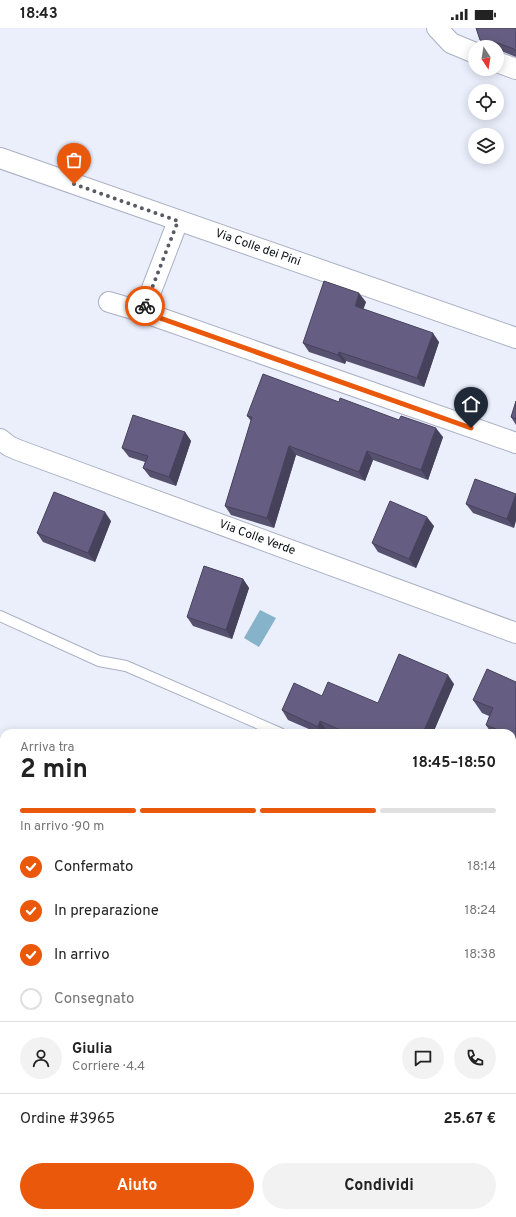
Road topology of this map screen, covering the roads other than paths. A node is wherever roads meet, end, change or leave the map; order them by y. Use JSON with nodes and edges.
{"nodes":[{"id":1,"x":437,"y":28,"type":"edge"},
{"id":2,"x":468,"y":50,"type":"edge"},
{"id":3,"x":504,"y":65,"type":"edge"},
{"id":4,"x":516,"y":69,"type":"edge"},
{"id":5,"x":0,"y":158,"type":"edge"},
{"id":6,"x":178,"y":221,"type":"junction"},
{"id":7,"x":109,"y":302,"type":"dead end"},
{"id":8,"x":143,"y":312,"type":"junction"},
{"id":9,"x":516,"y":338,"type":"edge"},
{"id":10,"x":0,"y":439,"type":"edge"},
{"id":11,"x":516,"y":444,"type":"edge"},
{"id":12,"x":0,"y":616,"type":"edge"},
{"id":13,"x":516,"y":633,"type":"edge"},
{"id":14,"x":271,"y":729,"type":"edge"}],
"edges":[{"from":1,"to":2,"type":"street"},
{"from":3,"to":4,"type":"street"},
{"from":5,"to":6,"type":"street","name":"Via Colle dei Pini"},
{"from":6,"to":8,"type":"street"},
{"from":6,"to":9,"type":"street","name":"Via Colle dei Pini"},
{"from":7,"to":8,"type":"street"},
{"from":8,"to":11,"type":"street"},
{"from":10,"to":13,"type":"street","name":"Via Colle Verde"},
{"from":12,"to":14,"type":"lane"}]}
